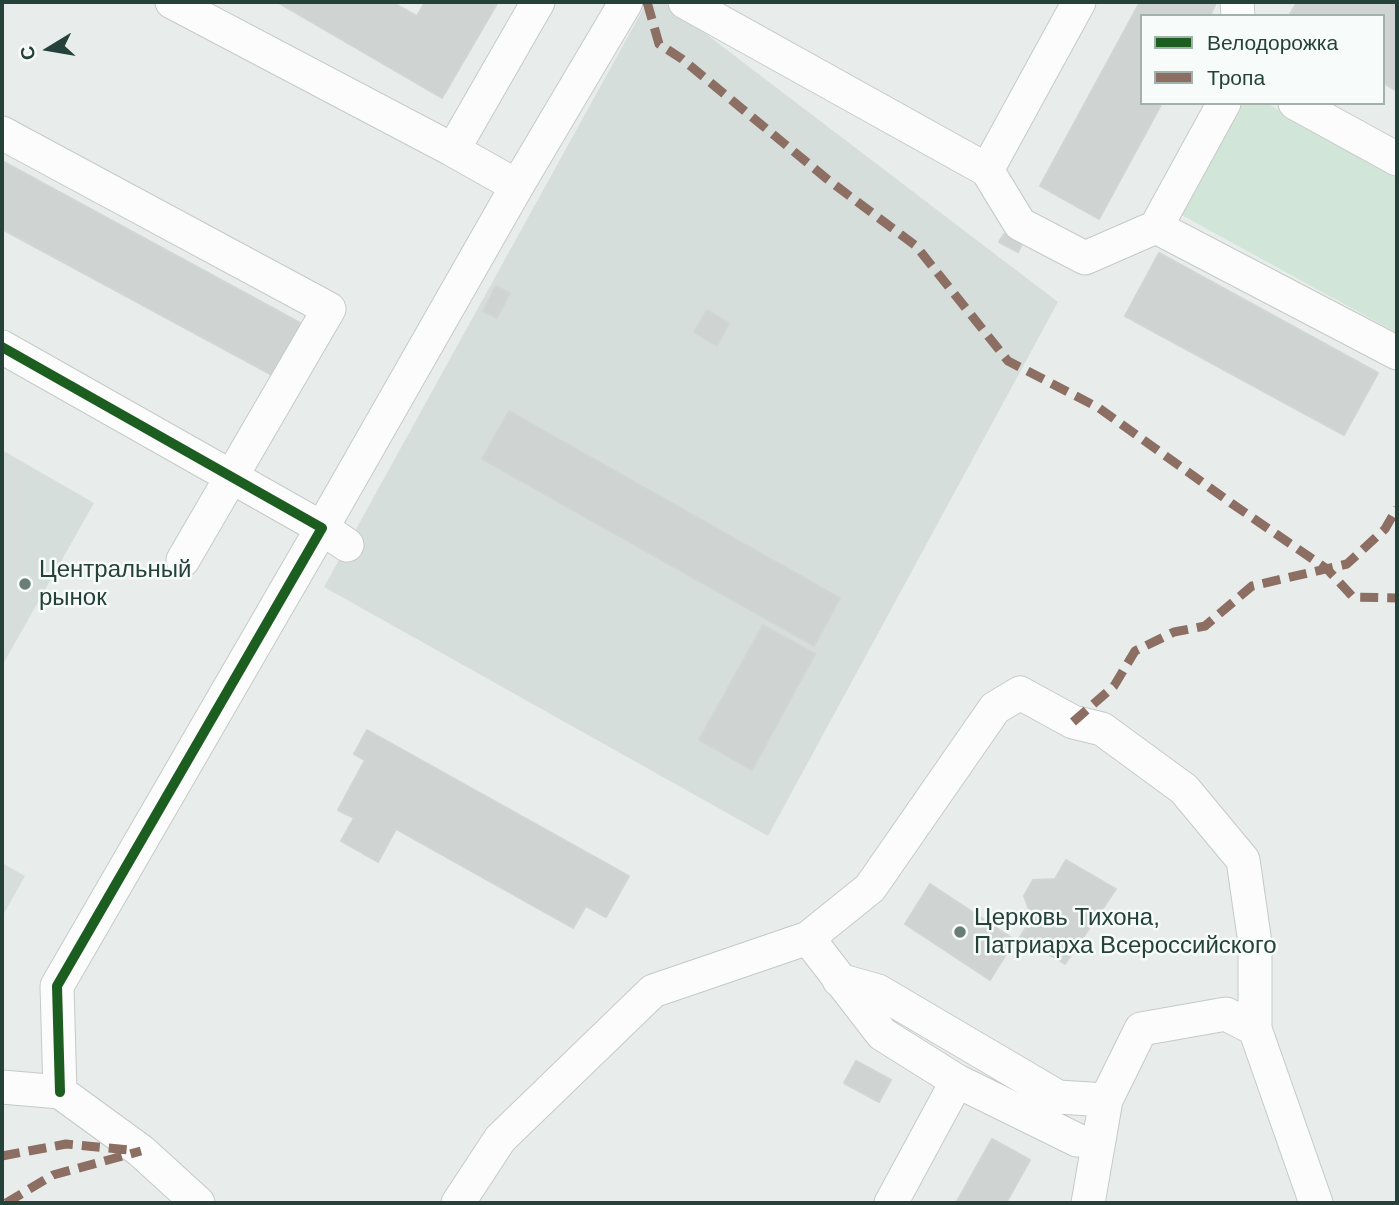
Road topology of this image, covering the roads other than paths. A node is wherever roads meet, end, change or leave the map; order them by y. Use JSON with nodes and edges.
{"nodes":[{"id":1,"x":172,"y":2,"type":"edge"},
{"id":2,"x":538,"y":2,"type":"edge"},
{"id":3,"x":625,"y":2,"type":"edge"},
{"id":4,"x":685,"y":2,"type":"edge"},
{"id":5,"x":1079,"y":2,"type":"edge"},
{"id":6,"x":1223,"y":105,"type":"edge"},
{"id":7,"x":1299,"y":105,"type":"edge"},
{"id":8,"x":2,"y":133,"type":"edge"},
{"id":9,"x":453,"y":150,"type":"junction"},
{"id":10,"x":1397,"y":159,"type":"edge"},
{"id":11,"x":988,"y":170,"type":"junction"},
{"id":12,"x":517,"y":186,"type":"junction"},
{"id":13,"x":1156,"y":227,"type":"junction"},
{"id":14,"x":2,"y":347,"type":"edge"},
{"id":15,"x":1397,"y":353,"type":"edge"},
{"id":16,"x":232,"y":477,"type":"junction"},
{"id":17,"x":335,"y":537,"type":"junction"},
{"id":18,"x":183,"y":560,"type":"dead end"},
{"id":19,"x":808,"y":939,"type":"junction"},
{"id":20,"x":839,"y":980,"type":"junction"},
{"id":21,"x":1255,"y":1029,"type":"junction"},
{"id":22,"x":957,"y":1081,"type":"junction"},
{"id":23,"x":2,"y":1087,"type":"edge"},
{"id":24,"x":60,"y":1092,"type":"junction"},
{"id":25,"x":1106,"y":1100,"type":"junction"},
{"id":26,"x":1077,"y":1140,"type":"dead end"},
{"id":27,"x":198,"y":1203,"type":"edge"},
{"id":28,"x":458,"y":1203,"type":"edge"},
{"id":29,"x":891,"y":1203,"type":"edge"},
{"id":30,"x":1088,"y":1203,"type":"edge"},
{"id":31,"x":1316,"y":1203,"type":"edge"}],
"edges":[{"from":1,"to":9,"type":"street"},
{"from":2,"to":9,"type":"street"},
{"from":3,"to":12,"type":"street"},
{"from":4,"to":11,"type":"street"},
{"from":5,"to":11,"type":"street"},
{"from":6,"to":13,"type":"street"},
{"from":7,"to":10,"type":"street"},
{"from":8,"to":16,"type":"street"},
{"from":9,"to":12,"type":"street"},
{"from":11,"to":13,"type":"street"},
{"from":12,"to":17,"type":"street"},
{"from":13,"to":15,"type":"street"},
{"from":14,"to":16,"type":"street"},
{"from":16,"to":17,"type":"street"},
{"from":16,"to":18,"type":"street"},
{"from":17,"to":24,"type":"street"},
{"from":19,"to":20,"type":"street"},
{"from":19,"to":21,"type":"street"},
{"from":19,"to":28,"type":"street"},
{"from":20,"to":22,"type":"street"},
{"from":20,"to":25,"type":"street"},
{"from":21,"to":25,"type":"street"},
{"from":21,"to":31,"type":"street"},
{"from":22,"to":26,"type":"street"},
{"from":22,"to":29,"type":"street"},
{"from":23,"to":24,"type":"street"},
{"from":24,"to":27,"type":"street"},
{"from":25,"to":30,"type":"street"}]}
